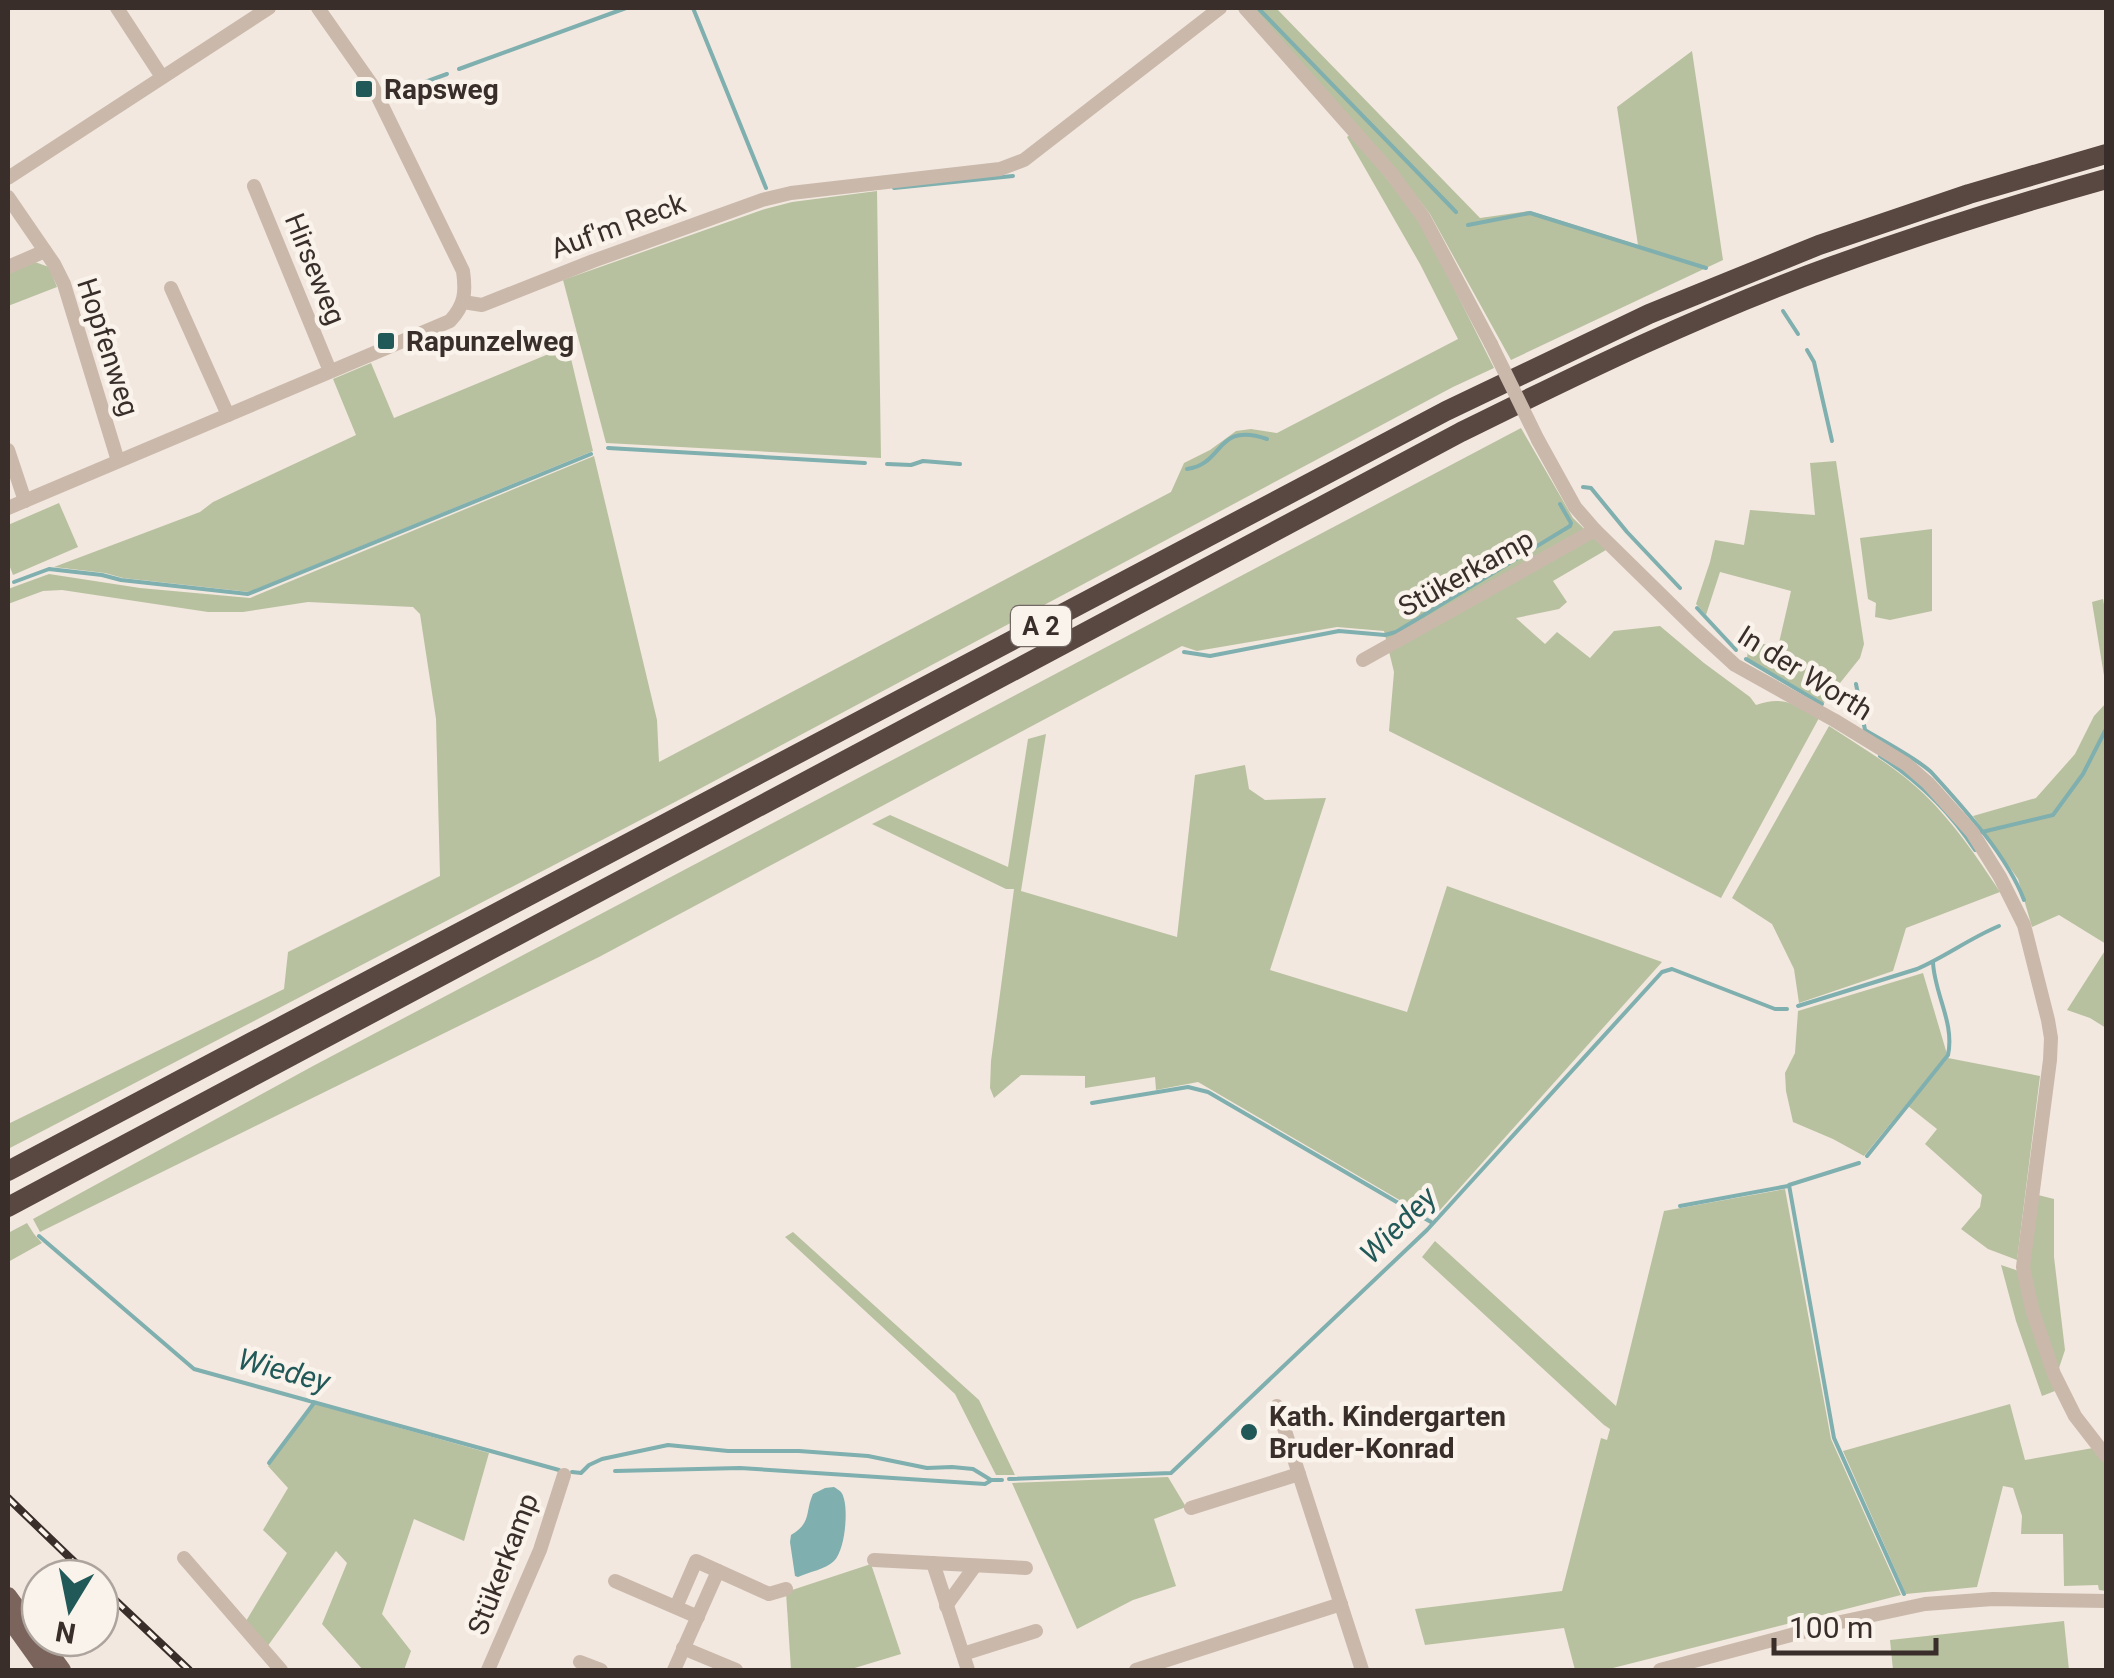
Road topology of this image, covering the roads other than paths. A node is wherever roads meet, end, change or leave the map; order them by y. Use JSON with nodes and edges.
{"nodes":[{"id":1,"x":117,"y":8,"type":"edge"},
{"id":2,"x":269,"y":8,"type":"edge"},
{"id":3,"x":318,"y":8,"type":"edge"},
{"id":4,"x":1220,"y":8,"type":"edge"},
{"id":5,"x":1244,"y":8,"type":"edge"},
{"id":6,"x":162,"y":78,"type":"junction"},
{"id":7,"x":2106,"y":154,"type":"edge"},
{"id":8,"x":8,"y":178,"type":"edge"},
{"id":9,"x":2106,"y":179,"type":"edge"},
{"id":10,"x":254,"y":186,"type":"dead end"},
{"id":11,"x":8,"y":197,"type":"edge"},
{"id":12,"x":45,"y":250,"type":"junction"},
{"id":13,"x":8,"y":267,"type":"edge"},
{"id":14,"x":172,"y":288,"type":"dead end"},
{"id":15,"x":464,"y":302,"type":"junction"},
{"id":16,"x":330,"y":370,"type":"junction"},
{"id":17,"x":228,"y":415,"type":"junction"},
{"id":18,"x":13,"y":448,"type":"edge"},
{"id":19,"x":118,"y":461,"type":"junction"},
{"id":20,"x":24,"y":501,"type":"junction"},
{"id":21,"x":8,"y":508,"type":"edge"},
{"id":22,"x":1595,"y":530,"type":"junction"},
{"id":23,"x":1363,"y":660,"type":"dead end"},
{"id":24,"x":8,"y":1171,"type":"edge"},
{"id":25,"x":8,"y":1207,"type":"edge"},
{"id":26,"x":1277,"y":1406,"type":"dead end"},
{"id":27,"x":2106,"y":1456,"type":"edge"},
{"id":28,"x":1299,"y":1474,"type":"junction"},
{"id":29,"x":564,"y":1475,"type":"dead end"},
{"id":30,"x":1191,"y":1508,"type":"dead end"},
{"id":31,"x":184,"y":1558,"type":"dead end"},
{"id":32,"x":874,"y":1560,"type":"dead end"},
{"id":33,"x":933,"y":1563,"type":"junction"},
{"id":34,"x":976,"y":1566,"type":"junction"},
{"id":35,"x":1026,"y":1568,"type":"dead end"},
{"id":36,"x":718,"y":1571,"type":"junction"},
{"id":37,"x":615,"y":1581,"type":"dead end"},
{"id":38,"x":786,"y":1590,"type":"dead end"},
{"id":39,"x":8,"y":1596,"type":"edge"},
{"id":40,"x":2106,"y":1601,"type":"edge"},
{"id":41,"x":1341,"y":1604,"type":"junction"},
{"id":42,"x":946,"y":1606,"type":"junction"},
{"id":43,"x":676,"y":1607,"type":"junction"},
{"id":44,"x":8,"y":1617,"type":"edge"},
{"id":45,"x":698,"y":1617,"type":"junction"},
{"id":46,"x":1036,"y":1630,"type":"dead end"},
{"id":47,"x":684,"y":1648,"type":"junction"},
{"id":48,"x":963,"y":1654,"type":"junction"},
{"id":49,"x":580,"y":1662,"type":"dead end"},
{"id":50,"x":46,"y":1670,"type":"edge"},
{"id":51,"x":62,"y":1670,"type":"edge"},
{"id":52,"x":281,"y":1670,"type":"edge"},
{"id":53,"x":488,"y":1670,"type":"edge"},
{"id":54,"x":602,"y":1670,"type":"edge"},
{"id":55,"x":674,"y":1670,"type":"edge"},
{"id":56,"x":736,"y":1670,"type":"edge"},
{"id":57,"x":968,"y":1670,"type":"edge"},
{"id":58,"x":1136,"y":1670,"type":"edge"},
{"id":59,"x":1362,"y":1670,"type":"edge"},
{"id":60,"x":1660,"y":1670,"type":"edge"}],
"edges":[{"from":1,"to":6,"type":"street"},
{"from":2,"to":6,"type":"street"},
{"from":3,"to":15,"type":"street"},
{"from":4,"to":15,"type":"street","name":"Auf'm Reck"},
{"from":5,"to":22,"type":"street","name":"In der Worth","bridge":true},
{"from":6,"to":8,"type":"street"},
{"from":7,"to":24,"type":"highway","number":"A 2"},
{"from":9,"to":25,"type":"highway","number":"A 2"},
{"from":10,"to":16,"type":"street","name":"Hirseweg"},
{"from":11,"to":12,"type":"street","name":"Hopfenweg"},
{"from":12,"to":13,"type":"street"},
{"from":12,"to":19,"type":"street","name":"Hopfenweg"},
{"from":14,"to":17,"type":"street"},
{"from":15,"to":16,"type":"street","name":"Auf'm Reck"},
{"from":16,"to":17,"type":"street","name":"Auf'm Reck"},
{"from":17,"to":19,"type":"street","name":"Auf'm Reck"},
{"from":18,"to":20,"type":"street"},
{"from":19,"to":20,"type":"street","name":"Auf'm Reck"},
{"from":20,"to":21,"type":"street","name":"Auf'm Reck"},
{"from":22,"to":23,"type":"street","name":"Stükerkamp"},
{"from":22,"to":27,"type":"street","name":"In der Worth"},
{"from":26,"to":28,"type":"street"},
{"from":28,"to":30,"type":"street"},
{"from":28,"to":41,"type":"street"},
{"from":29,"to":53,"type":"street","name":"Stükerkamp"},
{"from":31,"to":52,"type":"street"},
{"from":32,"to":33,"type":"street"},
{"from":33,"to":34,"type":"street"},
{"from":33,"to":42,"type":"street"},
{"from":34,"to":35,"type":"street"},
{"from":34,"to":42,"type":"street"},
{"from":36,"to":38,"type":"street"},
{"from":36,"to":43,"type":"street"},
{"from":36,"to":45,"type":"street"},
{"from":37,"to":43,"type":"street"},
{"from":39,"to":51,"type":"main road"},
{"from":40,"to":60,"type":"street"},
{"from":41,"to":58,"type":"street"},
{"from":41,"to":59,"type":"street"},
{"from":42,"to":48,"type":"street"},
{"from":43,"to":45,"type":"street"},
{"from":44,"to":50,"type":"main road"},
{"from":45,"to":47,"type":"street"},
{"from":46,"to":48,"type":"street"},
{"from":47,"to":55,"type":"street"},
{"from":47,"to":56,"type":"street"},
{"from":48,"to":57,"type":"street"},
{"from":49,"to":54,"type":"street"}]}
